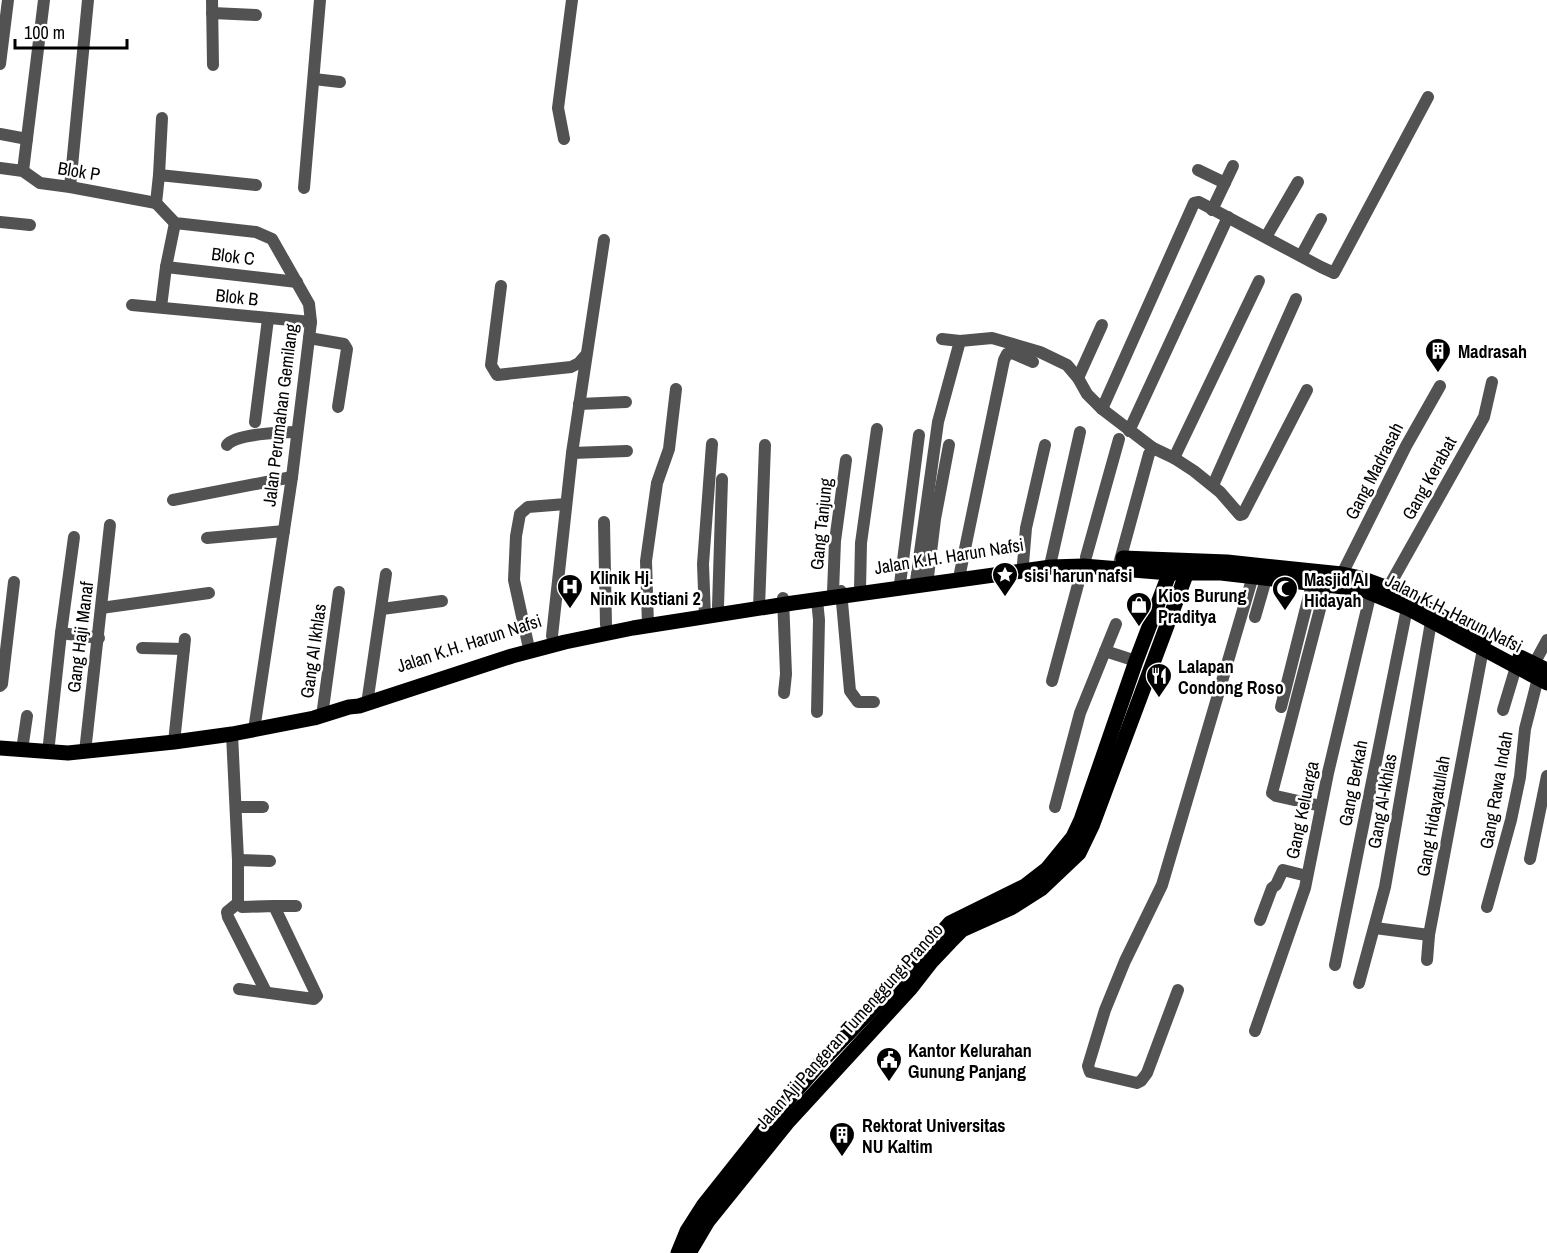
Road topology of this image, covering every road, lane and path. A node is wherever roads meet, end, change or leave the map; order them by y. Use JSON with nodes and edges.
{"nodes":[{"id":1,"x":8,"y":0,"type":"edge"},
{"id":2,"x":44,"y":0,"type":"edge"},
{"id":3,"x":88,"y":0,"type":"edge"},
{"id":4,"x":320,"y":0,"type":"edge"},
{"id":5,"x":572,"y":0,"type":"edge"},
{"id":6,"x":212,"y":6,"type":"edge"},
{"id":7,"x":256,"y":15,"type":"dead end"},
{"id":8,"x":0,"y":64,"type":"edge"},
{"id":9,"x":213,"y":65,"type":"dead end"},
{"id":10,"x":314,"y":79,"type":"junction"},
{"id":11,"x":340,"y":82,"type":"dead end"},
{"id":12,"x":1428,"y":97,"type":"dead end"},
{"id":13,"x":162,"y":118,"type":"dead end"},
{"id":14,"x":0,"y":134,"type":"edge"},
{"id":15,"x":27,"y":139,"type":"junction"},
{"id":16,"x":564,"y":139,"type":"dead end"},
{"id":17,"x":1233,"y":166,"type":"dead end"},
{"id":18,"x":0,"y":168,"type":"edge"},
{"id":19,"x":1198,"y":170,"type":"dead end"},
{"id":20,"x":23,"y":171,"type":"junction"},
{"id":21,"x":159,"y":175,"type":"junction"},
{"id":22,"x":1298,"y":182,"type":"dead end"},
{"id":23,"x":1225,"y":183,"type":"junction"},
{"id":24,"x":256,"y":185,"type":"dead end"},
{"id":25,"x":70,"y":187,"type":"junction"},
{"id":26,"x":304,"y":188,"type":"dead end"},
{"id":27,"x":156,"y":203,"type":"junction"},
{"id":28,"x":1212,"y":210,"type":"junction"},
{"id":29,"x":1228,"y":218,"type":"junction"},
{"id":30,"x":1321,"y":219,"type":"dead end"},
{"id":31,"x":0,"y":222,"type":"edge"},
{"id":32,"x":175,"y":223,"type":"junction"},
{"id":33,"x":30,"y":225,"type":"dead end"},
{"id":34,"x":1266,"y":237,"type":"junction"},
{"id":35,"x":604,"y":240,"type":"dead end"},
{"id":36,"x":1301,"y":256,"type":"junction"},
{"id":37,"x":166,"y":267,"type":"junction"},
{"id":38,"x":1259,"y":281,"type":"dead end"},
{"id":39,"x":297,"y":282,"type":"junction"},
{"id":40,"x":501,"y":286,"type":"dead end"},
{"id":41,"x":1296,"y":299,"type":"dead end"},
{"id":42,"x":132,"y":305,"type":"dead end"},
{"id":43,"x":160,"y":307,"type":"junction"},
{"id":44,"x":268,"y":319,"type":"junction"},
{"id":45,"x":311,"y":322,"type":"junction"},
{"id":46,"x":1102,"y":325,"type":"dead end"},
{"id":47,"x":309,"y":338,"type":"junction"},
{"id":48,"x":942,"y":339,"type":"dead end"},
{"id":49,"x":960,"y":341,"type":"junction"},
{"id":50,"x":587,"y":354,"type":"junction"},
{"id":51,"x":1033,"y":362,"type":"dead end"},
{"id":52,"x":1078,"y":378,"type":"junction"},
{"id":53,"x":1492,"y":382,"type":"dead end"},
{"id":54,"x":1440,"y":386,"type":"dead end"},
{"id":55,"x":676,"y":388,"type":"dead end"},
{"id":56,"x":1307,"y":390,"type":"dead end"},
{"id":57,"x":626,"y":402,"type":"dead end"},
{"id":58,"x":579,"y":404,"type":"junction"},
{"id":59,"x":338,"y":407,"type":"dead end"},
{"id":60,"x":1102,"y":409,"type":"junction"},
{"id":61,"x":255,"y":422,"type":"dead end"},
{"id":62,"x":297,"y":426,"type":"junction"},
{"id":63,"x":877,"y":429,"type":"dead end"},
{"id":64,"x":1080,"y":432,"type":"dead end"},
{"id":65,"x":919,"y":435,"type":"dead end"},
{"id":66,"x":1124,"y":435,"type":"junction"},
{"id":67,"x":712,"y":444,"type":"dead end"},
{"id":68,"x":227,"y":445,"type":"dead end"},
{"id":69,"x":765,"y":445,"type":"dead end"},
{"id":70,"x":949,"y":445,"type":"dead end"},
{"id":71,"x":1046,"y":445,"type":"dead end"},
{"id":72,"x":1151,"y":450,"type":"junction"},
{"id":73,"x":627,"y":451,"type":"dead end"},
{"id":74,"x":572,"y":453,"type":"junction"},
{"id":75,"x":1174,"y":458,"type":"junction"},
{"id":76,"x":846,"y":460,"type":"dead end"},
{"id":77,"x":292,"y":477,"type":"junction"},
{"id":78,"x":722,"y":479,"type":"dead end"},
{"id":79,"x":1211,"y":484,"type":"junction"},
{"id":80,"x":173,"y":500,"type":"dead end"},
{"id":81,"x":566,"y":504,"type":"junction"},
{"id":82,"x":604,"y":522,"type":"dead end"},
{"id":83,"x":110,"y":525,"type":"dead end"},
{"id":84,"x":284,"y":531,"type":"junction"},
{"id":85,"x":74,"y":537,"type":"dead end"},
{"id":86,"x":207,"y":538,"type":"dead end"},
{"id":87,"x":1051,"y":561,"type":"junction"},
{"id":88,"x":1085,"y":562,"type":"junction"},
{"id":89,"x":1119,"y":563,"type":"junction"},
{"id":90,"x":1023,"y":564,"type":"junction"},
{"id":91,"x":1172,"y":567,"type":"junction"},
{"id":92,"x":1188,"y":567,"type":"junction"},
{"id":93,"x":960,"y":573,"type":"junction"},
{"id":94,"x":386,"y":574,"type":"dead end"},
{"id":95,"x":1342,"y":574,"type":"junction"},
{"id":96,"x":1260,"y":578,"type":"junction"},
{"id":97,"x":14,"y":582,"type":"dead end"},
{"id":98,"x":917,"y":582,"type":"junction"},
{"id":99,"x":1319,"y":585,"type":"junction"},
{"id":100,"x":1389,"y":588,"type":"junction"},
{"id":101,"x":860,"y":590,"type":"junction"},
{"id":102,"x":339,"y":592,"type":"dead end"},
{"id":103,"x":1371,"y":592,"type":"junction"},
{"id":104,"x":208,"y":593,"type":"dead end"},
{"id":105,"x":839,"y":594,"type":"junction"},
{"id":106,"x":817,"y":600,"type":"junction"},
{"id":107,"x":442,"y":601,"type":"dead end"},
{"id":108,"x":783,"y":601,"type":"junction"},
{"id":109,"x":759,"y":605,"type":"junction"},
{"id":110,"x":101,"y":608,"type":"junction"},
{"id":111,"x":1407,"y":608,"type":"junction"},
{"id":112,"x":382,"y":609,"type":"junction"},
{"id":113,"x":709,"y":611,"type":"junction"},
{"id":114,"x":1256,"y":617,"type":"dead end"},
{"id":115,"x":647,"y":622,"type":"junction"},
{"id":116,"x":1431,"y":622,"type":"junction"},
{"id":117,"x":1116,"y":624,"type":"dead end"},
{"id":118,"x":606,"y":625,"type":"junction"},
{"id":119,"x":61,"y":633,"type":"junction"},
{"id":120,"x":552,"y":636,"type":"junction"},
{"id":121,"x":99,"y":638,"type":"junction"},
{"id":122,"x":1547,"y":640,"type":"edge"},
{"id":123,"x":528,"y":644,"type":"junction"},
{"id":124,"x":142,"y":648,"type":"dead end"},
{"id":125,"x":1483,"y":649,"type":"junction"},
{"id":126,"x":1105,"y":651,"type":"junction"},
{"id":127,"x":511,"y":653,"type":"junction"},
{"id":128,"x":1136,"y":661,"type":"junction"},
{"id":129,"x":1516,"y":666,"type":"junction"},
{"id":130,"x":1543,"y":676,"type":"edge"},
{"id":131,"x":1052,"y":681,"type":"dead end"},
{"id":132,"x":0,"y":686,"type":"edge"},
{"id":133,"x":784,"y":693,"type":"dead end"},
{"id":134,"x":369,"y":697,"type":"junction"},
{"id":135,"x":874,"y":702,"type":"dead end"},
{"id":136,"x":349,"y":707,"type":"junction"},
{"id":137,"x":1281,"y":707,"type":"dead end"},
{"id":138,"x":1503,"y":710,"type":"dead end"},
{"id":139,"x":817,"y":712,"type":"dead end"},
{"id":140,"x":27,"y":716,"type":"dead end"},
{"id":141,"x":322,"y":716,"type":"junction"},
{"id":142,"x":254,"y":730,"type":"junction"},
{"id":143,"x":232,"y":734,"type":"junction"},
{"id":144,"x":174,"y":742,"type":"junction"},
{"id":145,"x":0,"y":748,"type":"edge"},
{"id":146,"x":22,"y":750,"type":"junction"},
{"id":147,"x":85,"y":752,"type":"junction"},
{"id":148,"x":48,"y":753,"type":"junction"},
{"id":149,"x":1547,"y":776,"type":"edge"},
{"id":150,"x":1321,"y":806,"type":"junction"},
{"id":151,"x":236,"y":807,"type":"junction"},
{"id":152,"x":263,"y":807,"type":"dead end"},
{"id":153,"x":1055,"y":807,"type":"dead end"},
{"id":154,"x":1530,"y":859,"type":"dead end"},
{"id":155,"x":238,"y":860,"type":"junction"},
{"id":156,"x":270,"y":861,"type":"dead end"},
{"id":157,"x":1307,"y":876,"type":"junction"},
{"id":158,"x":238,"y":903,"type":"junction"},
{"id":159,"x":274,"y":906,"type":"junction"},
{"id":160,"x":296,"y":906,"type":"dead end"},
{"id":161,"x":1487,"y":907,"type":"dead end"},
{"id":162,"x":1260,"y":920,"type":"dead end"},
{"id":163,"x":1375,"y":928,"type":"junction"},
{"id":164,"x":1429,"y":935,"type":"junction"},
{"id":165,"x":1427,"y":960,"type":"dead end"},
{"id":166,"x":1335,"y":965,"type":"dead end"},
{"id":167,"x":1359,"y":983,"type":"dead end"},
{"id":168,"x":239,"y":989,"type":"dead end"},
{"id":169,"x":1178,"y":990,"type":"dead end"},
{"id":170,"x":260,"y":991,"type":"junction"},
{"id":171,"x":1255,"y":1031,"type":"dead end"},
{"id":172,"x":781,"y":1118,"type":"junction"},
{"id":173,"x":678,"y":1253,"type":"edge"},
{"id":174,"x":689,"y":1253,"type":"edge"}],
"edges":[{"from":1,"to":8,"type":"street"},
{"from":2,"to":15,"type":"street"},
{"from":3,"to":25,"type":"street"},
{"from":4,"to":10,"type":"street"},
{"from":5,"to":16,"type":"street"},
{"from":6,"to":7,"type":"street"},
{"from":6,"to":9,"type":"street"},
{"from":10,"to":11,"type":"street"},
{"from":10,"to":26,"type":"street"},
{"from":12,"to":36,"type":"street"},
{"from":13,"to":21,"type":"street"},
{"from":14,"to":15,"type":"street"},
{"from":15,"to":20,"type":"street"},
{"from":17,"to":23,"type":"street"},
{"from":18,"to":20,"type":"street","name":"Blok P"},
{"from":19,"to":23,"type":"street"},
{"from":20,"to":25,"type":"street","name":"Blok P"},
{"from":21,"to":24,"type":"street"},
{"from":21,"to":27,"type":"street"},
{"from":22,"to":34,"type":"street"},
{"from":23,"to":28,"type":"street"},
{"from":25,"to":27,"type":"street","name":"Blok P"},
{"from":27,"to":32,"type":"street"},
{"from":28,"to":29,"type":"street"},
{"from":28,"to":60,"type":"street"},
{"from":29,"to":34,"type":"street"},
{"from":29,"to":66,"type":"street"},
{"from":30,"to":36,"type":"street"},
{"from":31,"to":33,"type":"street"},
{"from":32,"to":37,"type":"street"},
{"from":32,"to":39,"type":"street","name":"Jalan Perumahan Gemilang"},
{"from":34,"to":36,"type":"street"},
{"from":35,"to":50,"type":"street"},
{"from":37,"to":39,"type":"street","name":"Blok C"},
{"from":37,"to":43,"type":"street"},
{"from":38,"to":75,"type":"street"},
{"from":39,"to":45,"type":"street","name":"Jalan Perumahan Gemilang"},
{"from":40,"to":50,"type":"street"},
{"from":41,"to":79,"type":"street"},
{"from":42,"to":43,"type":"street","name":"Blok B"},
{"from":43,"to":44,"type":"street","name":"Blok B"},
{"from":44,"to":45,"type":"street","name":"Blok B"},
{"from":44,"to":61,"type":"street"},
{"from":45,"to":47,"type":"street","name":"Jalan Perumahan Gemilang"},
{"from":46,"to":52,"type":"street"},
{"from":47,"to":59,"type":"street"},
{"from":47,"to":62,"type":"street","name":"Jalan Perumahan Gemilang"},
{"from":48,"to":49,"type":"street"},
{"from":49,"to":52,"type":"street"},
{"from":49,"to":98,"type":"street"},
{"from":50,"to":58,"type":"street"},
{"from":51,"to":93,"type":"street"},
{"from":52,"to":60,"type":"street"},
{"from":53,"to":100,"type":"street","name":"Gang Kerabat"},
{"from":54,"to":95,"type":"street","name":"Gang Madrasah"},
{"from":55,"to":115,"type":"street"},
{"from":56,"to":79,"type":"street"},
{"from":57,"to":58,"type":"street"},
{"from":58,"to":74,"type":"street"},
{"from":60,"to":66,"type":"street"},
{"from":62,"to":68,"type":"street"},
{"from":62,"to":77,"type":"street","name":"Jalan Perumahan Gemilang"},
{"from":63,"to":101,"type":"street"},
{"from":64,"to":87,"type":"street"},
{"from":65,"to":98,"type":"street"},
{"from":66,"to":72,"type":"street"},
{"from":66,"to":88,"type":"street"},
{"from":67,"to":113,"type":"street"},
{"from":69,"to":109,"type":"street"},
{"from":70,"to":98,"type":"street"},
{"from":71,"to":90,"type":"street"},
{"from":72,"to":75,"type":"street"},
{"from":72,"to":89,"type":"street"},
{"from":73,"to":74,"type":"street"},
{"from":74,"to":81,"type":"street"},
{"from":75,"to":79,"type":"street"},
{"from":76,"to":105,"type":"street","name":"Gang Tanjung"},
{"from":77,"to":80,"type":"street"},
{"from":77,"to":84,"type":"street","name":"Jalan Perumahan Gemilang"},
{"from":78,"to":113,"type":"street"},
{"from":81,"to":120,"type":"street"},
{"from":81,"to":123,"type":"street"},
{"from":82,"to":118,"type":"street"},
{"from":83,"to":110,"type":"street","name":"Gang Haji Manaf"},
{"from":84,"to":86,"type":"street"},
{"from":84,"to":142,"type":"street","name":"Jalan Perumahan Gemilang"},
{"from":85,"to":119,"type":"street"},
{"from":87,"to":88,"type":"main road","name":"Jalan K.H. Harun Nafsi"},
{"from":87,"to":90,"type":"main road","name":"Jalan K.H. Harun Nafsi"},
{"from":88,"to":89,"type":"main road","name":"Jalan K.H. Harun Nafsi"},
{"from":88,"to":98,"type":"main road","name":"Jalan K.H. Harun Nafsi"},
{"from":88,"to":131,"type":"street"},
{"from":89,"to":91,"type":"main road","name":"Jalan K.H. Harun Nafsi"},
{"from":90,"to":93,"type":"main road","name":"Jalan K.H. Harun Nafsi"},
{"from":91,"to":92,"type":"main road","name":"Jalan K.H. Harun Nafsi"},
{"from":91,"to":128,"type":"main road","name":"Jalan Aji Pangeran Tumenggung Pranoto"},
{"from":92,"to":95,"type":"main road","name":"Jalan K.H. Harun Nafsi"},
{"from":92,"to":96,"type":"main road","name":"Jalan K.H. Harun Nafsi"},
{"from":92,"to":172,"type":"main road","name":"Jalan Aji Pangeran Tumenggung Pranoto"},
{"from":93,"to":98,"type":"main road","name":"Jalan K.H. Harun Nafsi"},
{"from":94,"to":112,"type":"street"},
{"from":95,"to":100,"type":"main road","name":"Jalan K.H. Harun Nafsi"},
{"from":96,"to":99,"type":"main road","name":"Jalan K.H. Harun Nafsi"},
{"from":96,"to":114,"type":"street"},
{"from":96,"to":169,"type":"street"},
{"from":97,"to":132,"type":"street"},
{"from":98,"to":101,"type":"main road","name":"Jalan K.H. Harun Nafsi"},
{"from":98,"to":105,"type":"main road","name":"Jalan K.H. Harun Nafsi"},
{"from":99,"to":103,"type":"main road","name":"Jalan K.H. Harun Nafsi"},
{"from":99,"to":137,"type":"street"},
{"from":99,"to":150,"type":"street"},
{"from":100,"to":130,"type":"main road","name":"Jalan K.H. Harun Nafsi"},
{"from":101,"to":105,"type":"main road","name":"Jalan K.H. Harun Nafsi"},
{"from":102,"to":141,"type":"street","name":"Gang Al Ikhlas"},
{"from":103,"to":111,"type":"main road","name":"Jalan K.H. Harun Nafsi"},
{"from":103,"to":150,"type":"street","name":"Gang Keluarga"},
{"from":104,"to":110,"type":"street"},
{"from":105,"to":106,"type":"main road","name":"Jalan K.H. Harun Nafsi"},
{"from":105,"to":108,"type":"main road","name":"Jalan K.H. Harun Nafsi"},
{"from":105,"to":135,"type":"street","name":"Gang Tanjung"},
{"from":106,"to":108,"type":"main road","name":"Jalan K.H. Harun Nafsi"},
{"from":106,"to":139,"type":"street"},
{"from":107,"to":112,"type":"street"},
{"from":108,"to":109,"type":"main road","name":"Jalan K.H. Harun Nafsi"},
{"from":108,"to":133,"type":"street"},
{"from":109,"to":113,"type":"main road","name":"Jalan K.H. Harun Nafsi"},
{"from":110,"to":121,"type":"street","name":"Gang Haji Manaf"},
{"from":111,"to":116,"type":"main road","name":"Jalan K.H. Harun Nafsi"},
{"from":111,"to":166,"type":"street","name":"Gang Berkah"},
{"from":112,"to":134,"type":"street"},
{"from":113,"to":115,"type":"main road","name":"Jalan K.H. Harun Nafsi"},
{"from":115,"to":118,"type":"main road","name":"Jalan K.H. Harun Nafsi"},
{"from":115,"to":127,"type":"main road","name":"Jalan K.H. Harun Nafsi"},
{"from":116,"to":125,"type":"main road","name":"Jalan K.H. Harun Nafsi"},
{"from":116,"to":163,"type":"street","name":"Gang Al-Ikhlas"},
{"from":117,"to":126,"type":"street"},
{"from":118,"to":120,"type":"main road","name":"Jalan K.H. Harun Nafsi"},
{"from":119,"to":121,"type":"street"},
{"from":119,"to":148,"type":"street"},
{"from":120,"to":123,"type":"main road","name":"Jalan K.H. Harun Nafsi"},
{"from":121,"to":147,"type":"street","name":"Gang Haji Manaf"},
{"from":122,"to":130,"type":"street","name":"Gang Rawa Indah"},
{"from":123,"to":127,"type":"main road","name":"Jalan K.H. Harun Nafsi"},
{"from":124,"to":144,"type":"street"},
{"from":125,"to":129,"type":"main road","name":"Jalan K.H. Harun Nafsi"},
{"from":125,"to":164,"type":"street","name":"Gang Hidayatullah"},
{"from":126,"to":128,"type":"street"},
{"from":126,"to":153,"type":"street"},
{"from":127,"to":134,"type":"main road","name":"Jalan K.H. Harun Nafsi"},
{"from":127,"to":136,"type":"main road","name":"Jalan K.H. Harun Nafsi"},
{"from":128,"to":172,"type":"main road","name":"Jalan Aji Pangeran Tumenggung Pranoto"},
{"from":129,"to":130,"type":"main road","name":"Jalan K.H. Harun Nafsi"},
{"from":129,"to":138,"type":"street"},
{"from":130,"to":161,"type":"street","name":"Gang Rawa Indah"},
{"from":134,"to":136,"type":"main road","name":"Jalan K.H. Harun Nafsi"},
{"from":136,"to":141,"type":"main road","name":"Jalan K.H. Harun Nafsi"},
{"from":140,"to":146,"type":"street"},
{"from":141,"to":142,"type":"main road","name":"Jalan K.H. Harun Nafsi"},
{"from":142,"to":143,"type":"main road","name":"Jalan K.H. Harun Nafsi"},
{"from":143,"to":144,"type":"main road","name":"Jalan K.H. Harun Nafsi"},
{"from":143,"to":151,"type":"street"},
{"from":144,"to":147,"type":"main road","name":"Jalan K.H. Harun Nafsi"},
{"from":145,"to":146,"type":"main road","name":"Jalan K.H. Harun Nafsi"},
{"from":146,"to":148,"type":"main road","name":"Jalan K.H. Harun Nafsi"},
{"from":147,"to":148,"type":"main road","name":"Jalan K.H. Harun Nafsi"},
{"from":149,"to":154,"type":"street"},
{"from":150,"to":157,"type":"street","name":"Gang Keluarga"},
{"from":151,"to":152,"type":"street"},
{"from":151,"to":155,"type":"street"},
{"from":155,"to":156,"type":"street"},
{"from":155,"to":158,"type":"street"},
{"from":157,"to":162,"type":"street"},
{"from":157,"to":171,"type":"street","name":"Gang Keluarga"},
{"from":158,"to":159,"type":"street"},
{"from":158,"to":170,"type":"street"},
{"from":159,"to":160,"type":"street"},
{"from":159,"to":170,"type":"street"},
{"from":163,"to":164,"type":"street"},
{"from":163,"to":167,"type":"street","name":"Gang Al-Ikhlas"},
{"from":164,"to":165,"type":"street","name":"Gang Hidayatullah"},
{"from":168,"to":170,"type":"street"},
{"from":172,"to":173,"type":"main road","name":"Jalan Aji Pangeran Tumenggung Pranoto"},
{"from":172,"to":174,"type":"main road","name":"Jalan Aji Pangeran Tumenggung Pranoto"}]}
